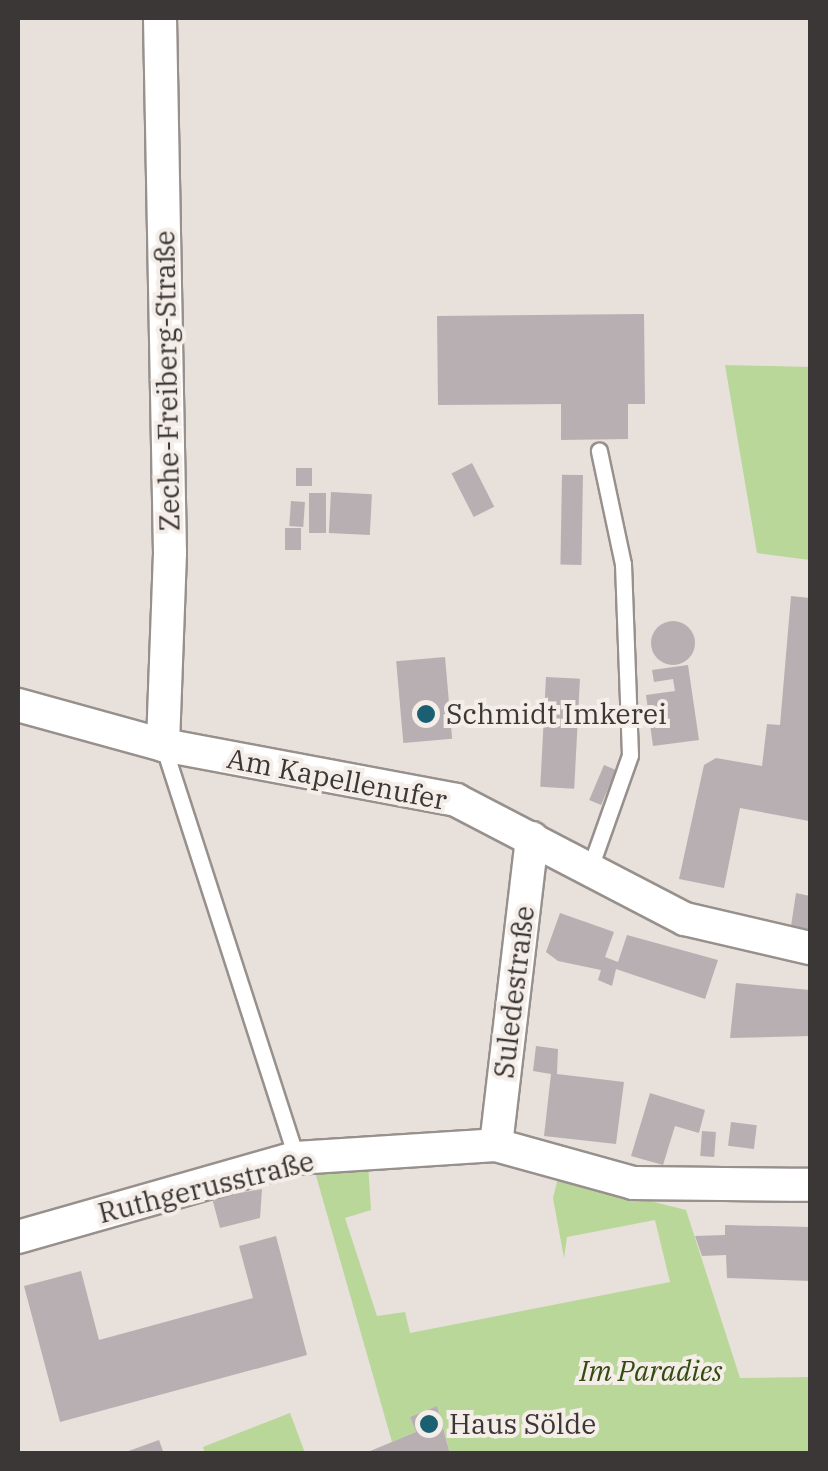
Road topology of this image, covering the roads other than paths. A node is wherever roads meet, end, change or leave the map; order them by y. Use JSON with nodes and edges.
{"nodes":[{"id":1,"x":160,"y":18,"type":"edge"},
{"id":2,"x":599,"y":451,"type":"dead end"},
{"id":3,"x":18,"y":705,"type":"edge"},
{"id":4,"x":163,"y":745,"type":"junction"},
{"id":5,"x":532,"y":838,"type":"junction"},
{"id":6,"x":590,"y":868,"type":"junction"},
{"id":7,"x":810,"y":948,"type":"edge"},
{"id":8,"x":496,"y":1145,"type":"junction"},
{"id":9,"x":296,"y":1158,"type":"junction"},
{"id":10,"x":810,"y":1185,"type":"edge"},
{"id":11,"x":18,"y":1237,"type":"edge"}],
"edges":[{"from":1,"to":4,"type":"street","name":"Zeche-Freiberg-Straße"},
{"from":2,"to":6,"type":"lane"},
{"from":3,"to":4,"type":"street","name":"Am Kapellenufer"},
{"from":4,"to":5,"type":"street","name":"Am Kapellenufer"},
{"from":4,"to":9,"type":"lane"},
{"from":5,"to":6,"type":"street","name":"Am Kapellenufer"},
{"from":5,"to":8,"type":"street","name":"Suledestraße"},
{"from":6,"to":7,"type":"street","name":"Am Kapellenufer"},
{"from":8,"to":9,"type":"street","name":"Ruthgerusstraße"},
{"from":8,"to":10,"type":"street","name":"Ruthgerusstraße"},
{"from":9,"to":11,"type":"street","name":"Ruthgerusstraße"}]}
